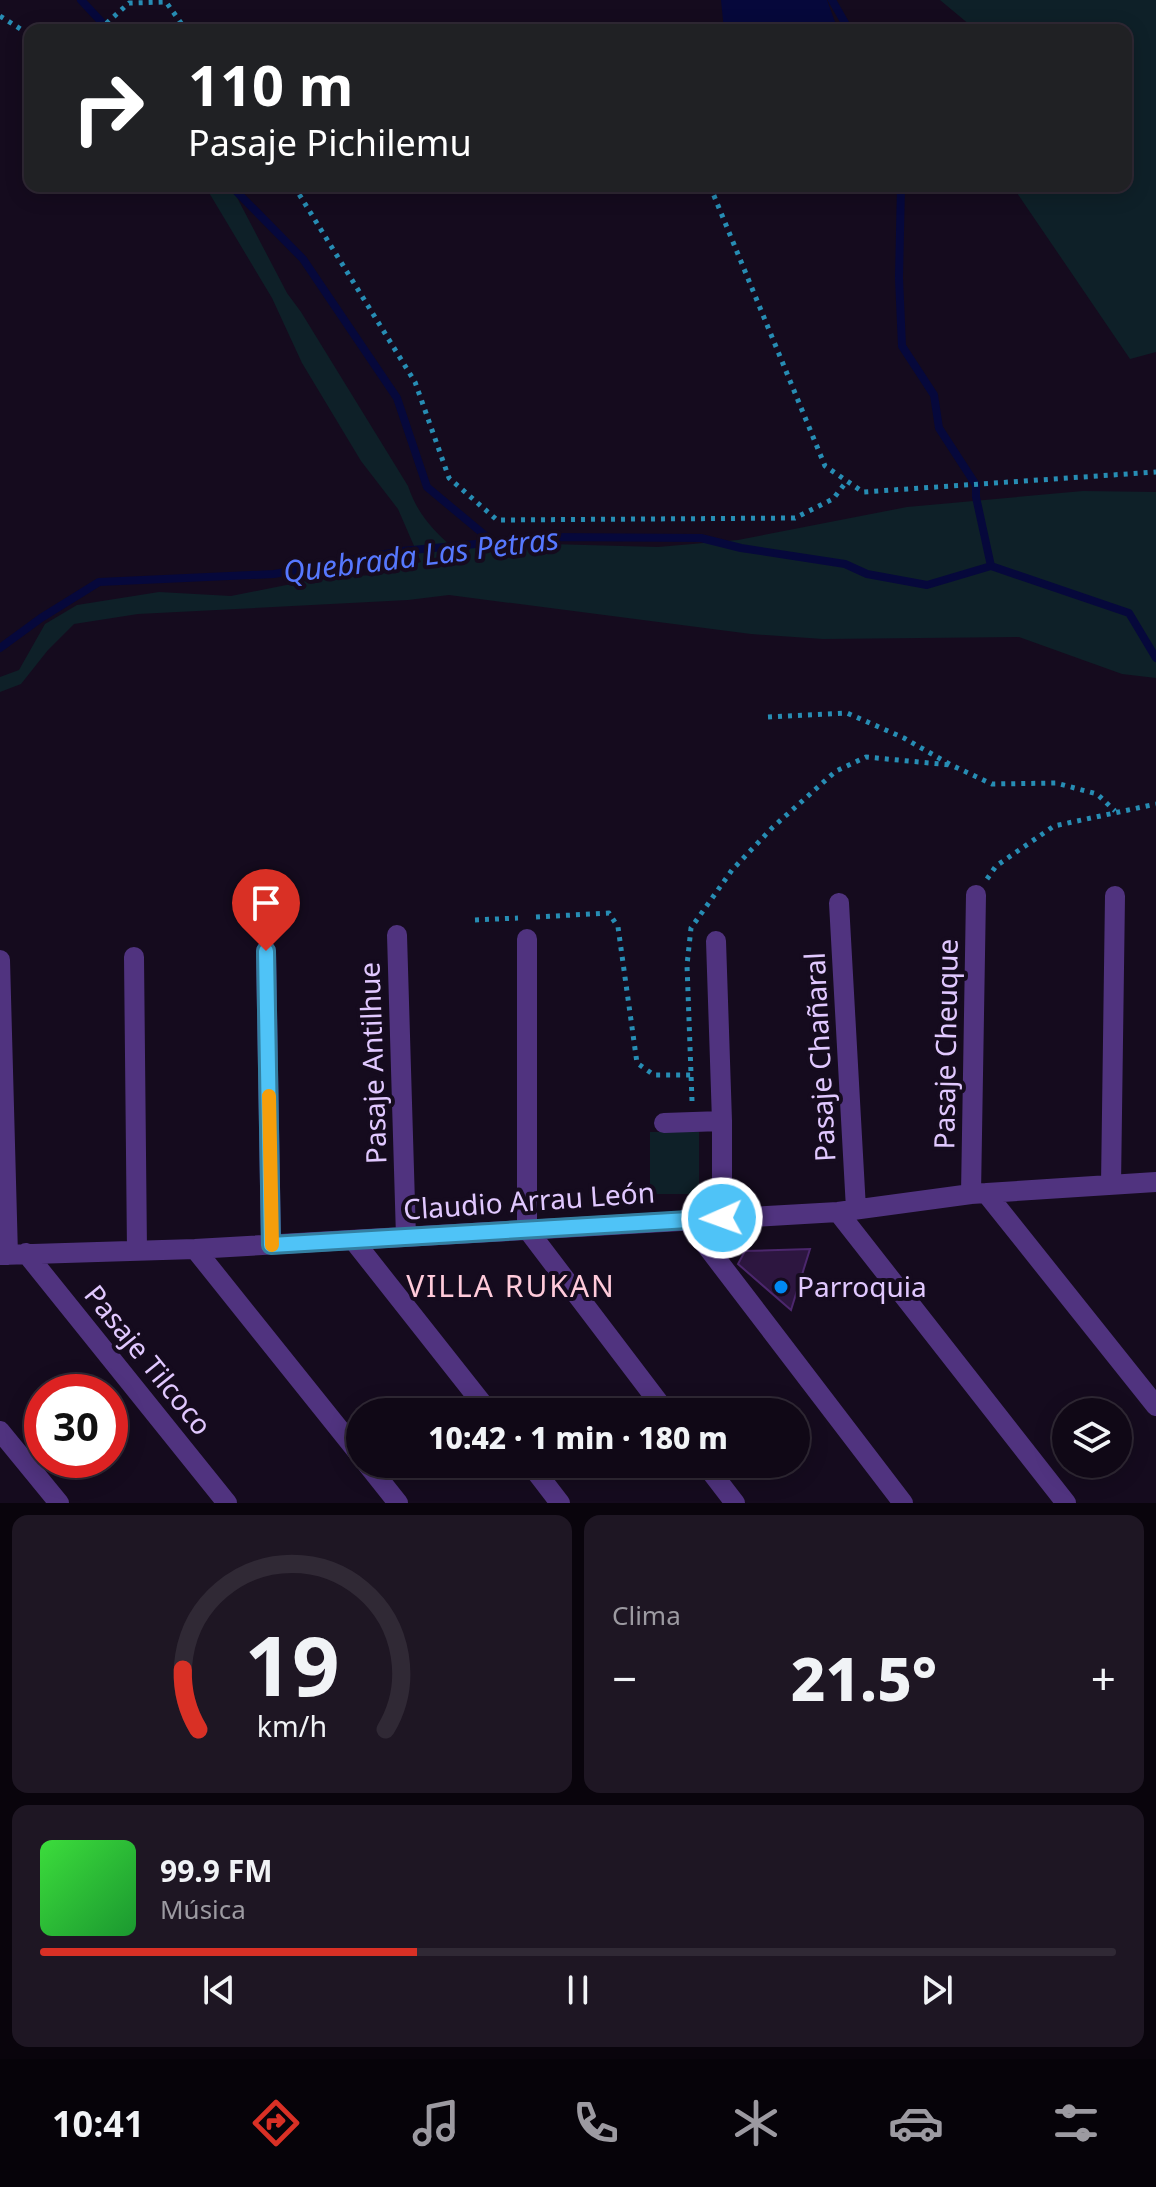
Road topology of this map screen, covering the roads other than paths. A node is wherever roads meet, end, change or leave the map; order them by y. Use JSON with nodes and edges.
{"nodes":[{"id":1,"x":976,"y":895,"type":"road end"},
{"id":2,"x":1115,"y":896,"type":"dead end"},
{"id":3,"x":839,"y":903,"type":"dead end"},
{"id":4,"x":397,"y":935,"type":"dead end"},
{"id":5,"x":527,"y":939,"type":"dead end"},
{"id":6,"x":716,"y":941,"type":"dead end"},
{"id":7,"x":266,"y":951,"type":"dead end"},
{"id":8,"x":134,"y":957,"type":"dead end"},
{"id":9,"x":0,"y":960,"type":"edge"},
{"id":10,"x":722,"y":1121,"type":"junction"},
{"id":11,"x":664,"y":1123,"type":"dead end"},
{"id":12,"x":1156,"y":1182,"type":"edge"},
{"id":13,"x":1111,"y":1185,"type":"junction"},
{"id":14,"x":979,"y":1193,"type":"junction"},
{"id":15,"x":847,"y":1210,"type":"junction"},
{"id":16,"x":722,"y":1218,"type":"junction"},
{"id":17,"x":686,"y":1219,"type":"junction"},
{"id":18,"x":527,"y":1229,"type":"junction"},
{"id":19,"x":406,"y":1237,"type":"junction"},
{"id":20,"x":354,"y":1241,"type":"junction"},
{"id":21,"x":271,"y":1245,"type":"junction"},
{"id":22,"x":195,"y":1249,"type":"junction"},
{"id":23,"x":137,"y":1251,"type":"junction"},
{"id":24,"x":11,"y":1254,"type":"edge"},
{"id":25,"x":478,"y":1398,"type":"edge"},
{"id":26,"x":655,"y":1398,"type":"edge"},
{"id":27,"x":1156,"y":1406,"type":"edge"},
{"id":28,"x":0,"y":1431,"type":"edge"},
{"id":29,"x":346,"y":1438,"type":"edge"},
{"id":30,"x":378,"y":1478,"type":"edge"},
{"id":31,"x":541,"y":1478,"type":"edge"},
{"id":32,"x":716,"y":1478,"type":"edge"},
{"id":33,"x":59,"y":1503,"type":"edge"},
{"id":34,"x":227,"y":1503,"type":"edge"},
{"id":35,"x":398,"y":1503,"type":"edge"},
{"id":36,"x":560,"y":1503,"type":"edge"},
{"id":37,"x":735,"y":1503,"type":"edge"},
{"id":38,"x":903,"y":1503,"type":"edge"},
{"id":39,"x":1066,"y":1503,"type":"edge"}],
"edges":[{"from":1,"to":14,"type":"street","name":"Pasaje Cheuque"},
{"from":2,"to":13,"type":"street"},
{"from":3,"to":15,"type":"street","name":"Pasaje Chañaral"},
{"from":4,"to":19,"type":"street","name":"Pasaje Antilhue"},
{"from":5,"to":18,"type":"street"},
{"from":6,"to":10,"type":"street"},
{"from":7,"to":21,"type":"street"},
{"from":8,"to":23,"type":"street"},
{"from":9,"to":24,"type":"street"},
{"from":10,"to":11,"type":"street"},
{"from":10,"to":16,"type":"street"},
{"from":12,"to":13,"type":"street","name":"Claudio Arrau León"},
{"from":13,"to":14,"type":"street","name":"Claudio Arrau León"},
{"from":14,"to":15,"type":"street","name":"Claudio Arrau León"},
{"from":14,"to":27,"type":"street"},
{"from":15,"to":16,"type":"street","name":"Claudio Arrau León"},
{"from":15,"to":39,"type":"street"},
{"from":16,"to":17,"type":"street","name":"Claudio Arrau León"},
{"from":17,"to":18,"type":"street","name":"Claudio Arrau León"},
{"from":17,"to":38,"type":"street"},
{"from":18,"to":19,"type":"street","name":"Claudio Arrau León"},
{"from":18,"to":26,"type":"street"},
{"from":19,"to":20,"type":"street","name":"Claudio Arrau León"},
{"from":20,"to":21,"type":"street","name":"Claudio Arrau León"},
{"from":20,"to":25,"type":"street"},
{"from":21,"to":22,"type":"street","name":"Claudio Arrau León"},
{"from":22,"to":23,"type":"street","name":"Claudio Arrau León"},
{"from":22,"to":29,"type":"street"},
{"from":23,"to":24,"type":"street","name":"Claudio Arrau León"},
{"from":24,"to":34,"type":"street","name":"Pasaje Tilcoco"},
{"from":28,"to":33,"type":"street"},
{"from":30,"to":35,"type":"street"},
{"from":31,"to":36,"type":"street"},
{"from":32,"to":37,"type":"street"}]}
